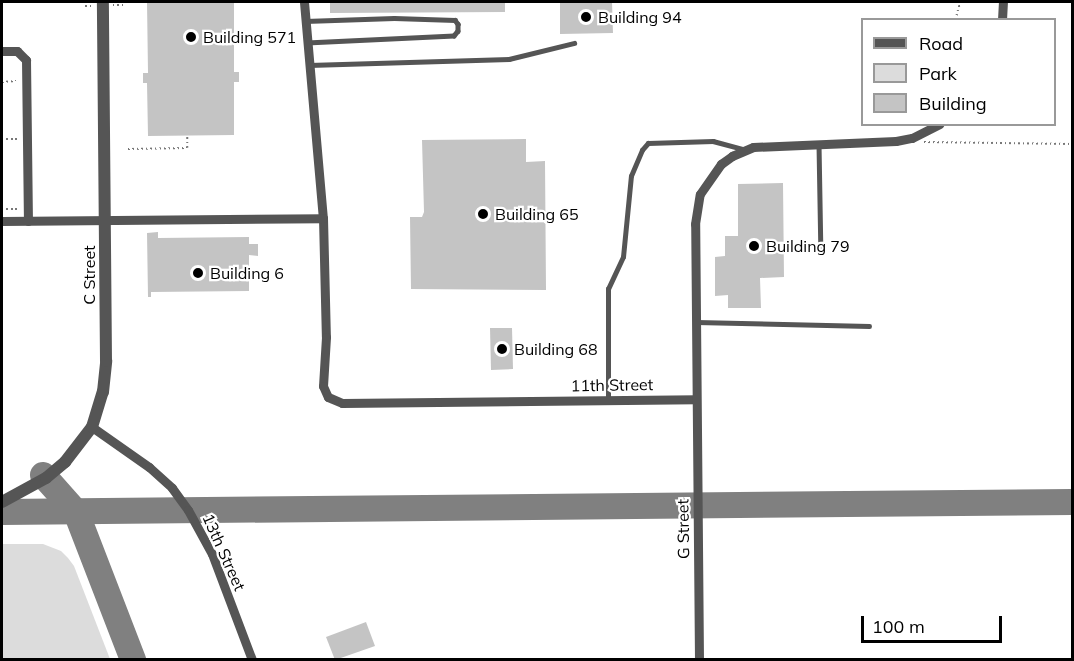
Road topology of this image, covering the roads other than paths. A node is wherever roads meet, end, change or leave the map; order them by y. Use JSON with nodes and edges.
{"nodes":[{"id":1,"x":103,"y":2,"type":"edge"},
{"id":2,"x":304,"y":2,"type":"edge"},
{"id":3,"x":1003,"y":2,"type":"edge"},
{"id":4,"x":1002,"y":18,"type":"edge"},
{"id":5,"x":305,"y":21,"type":"junction"},
{"id":6,"x":307,"y":43,"type":"junction"},
{"id":7,"x":574,"y":43,"type":"dead end"},
{"id":8,"x":2,"y":51,"type":"edge"},
{"id":9,"x":309,"y":65,"type":"junction"},
{"id":10,"x":936,"y":126,"type":"edge"},
{"id":11,"x":819,"y":144,"type":"junction"},
{"id":12,"x":744,"y":150,"type":"junction"},
{"id":13,"x":323,"y":218,"type":"junction"},
{"id":14,"x":105,"y":219,"type":"junction"},
{"id":15,"x":2,"y":221,"type":"edge"},
{"id":16,"x":28,"y":221,"type":"junction"},
{"id":17,"x":821,"y":254,"type":"dead end"},
{"id":18,"x":696,"y":322,"type":"junction"},
{"id":19,"x":868,"y":326,"type":"dead end"},
{"id":20,"x":696,"y":399,"type":"junction"},
{"id":21,"x":608,"y":400,"type":"junction"},
{"id":22,"x":92,"y":427,"type":"junction"},
{"id":23,"x":2,"y":502,"type":"edge"},
{"id":24,"x":252,"y":660,"type":"edge"},
{"id":25,"x":699,"y":660,"type":"edge"}],
"edges":[{"from":1,"to":14,"type":"street","name":"C Street"},
{"from":2,"to":5,"type":"street","name":"11th Street"},
{"from":3,"to":4,"type":"street"},
{"from":5,"to":6,"type":"street","name":"11th Street"},
{"from":5,"to":6,"type":"lane"},
{"from":6,"to":9,"type":"street","name":"11th Street"},
{"from":7,"to":9,"type":"lane"},
{"from":8,"to":16,"type":"street"},
{"from":9,"to":13,"type":"street","name":"11th Street"},
{"from":10,"to":11,"type":"street"},
{"from":11,"to":12,"type":"street"},
{"from":11,"to":17,"type":"lane"},
{"from":12,"to":18,"type":"street"},
{"from":12,"to":21,"type":"lane"},
{"from":13,"to":14,"type":"street"},
{"from":13,"to":21,"type":"street","name":"11th Street"},
{"from":14,"to":16,"type":"street"},
{"from":14,"to":22,"type":"street","name":"C Street"},
{"from":15,"to":16,"type":"street"},
{"from":18,"to":19,"type":"lane"},
{"from":18,"to":20,"type":"street"},
{"from":20,"to":21,"type":"street","name":"11th Street"},
{"from":20,"to":25,"type":"street","name":"G Street"},
{"from":22,"to":23,"type":"street","name":"C Street"},
{"from":22,"to":24,"type":"street","name":"13th Street"}]}
